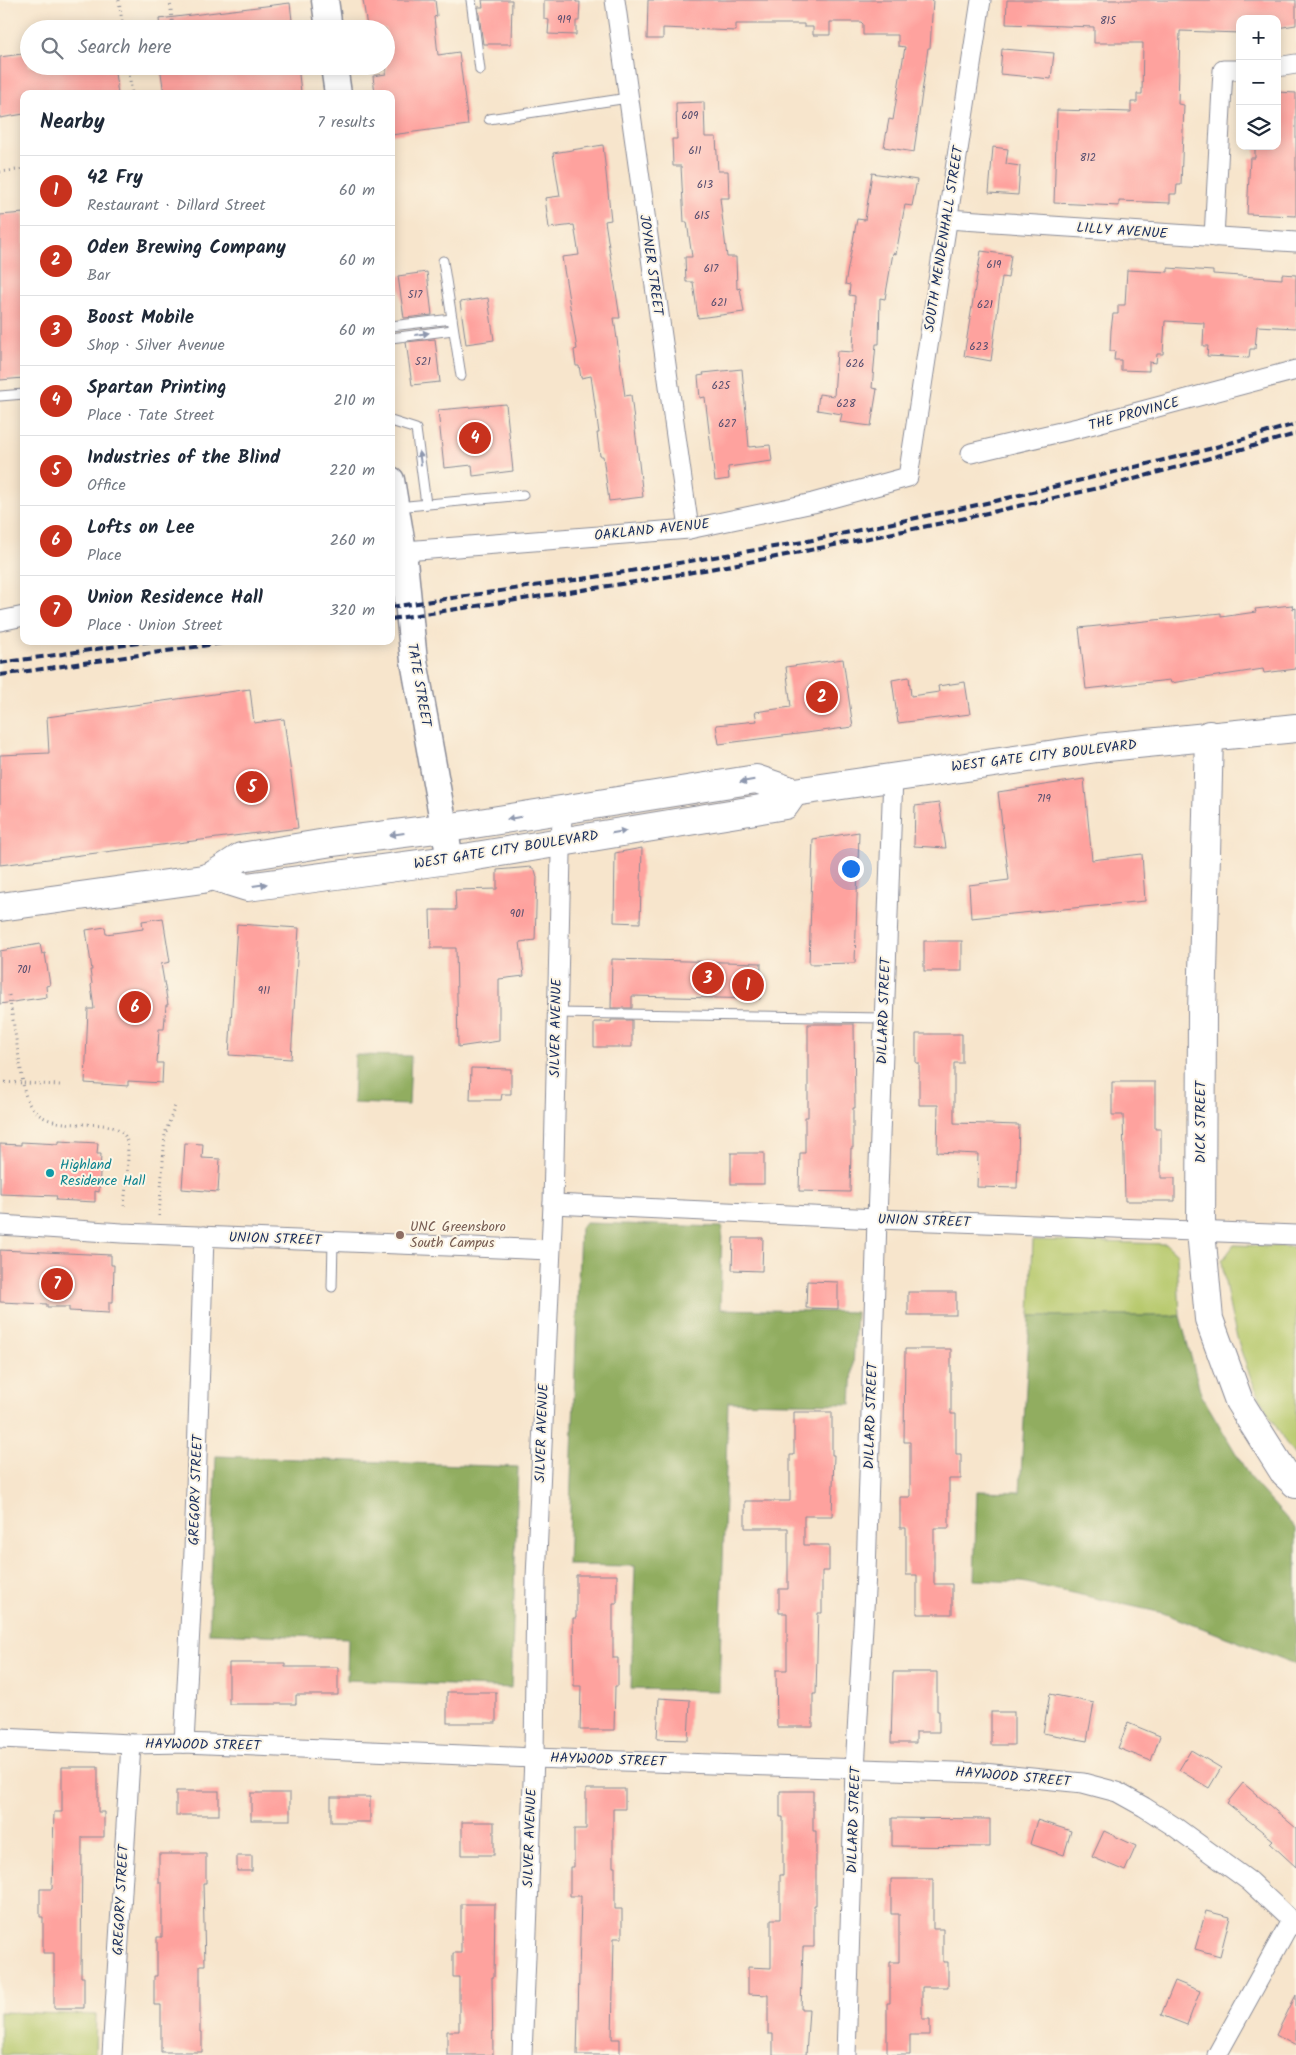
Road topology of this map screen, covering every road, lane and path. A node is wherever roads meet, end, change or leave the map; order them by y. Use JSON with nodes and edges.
{"nodes":[{"id":1,"x":118,"y":0,"type":"edge"},
{"id":2,"x":170,"y":0,"type":"edge"},
{"id":3,"x":325,"y":0,"type":"edge"},
{"id":4,"x":471,"y":0,"type":"edge"},
{"id":5,"x":615,"y":0,"type":"edge"},
{"id":6,"x":981,"y":0,"type":"edge"},
{"id":7,"x":121,"y":20,"type":"edge"},
{"id":8,"x":172,"y":20,"type":"edge"},
{"id":9,"x":328,"y":20,"type":"edge"},
{"id":10,"x":1296,"y":64,"type":"edge"},
{"id":11,"x":1281,"y":66,"type":"edge"},
{"id":12,"x":480,"y":70,"type":"dead end"},
{"id":13,"x":1236,"y":70,"type":"edge"},
{"id":14,"x":129,"y":75,"type":"edge"},
{"id":15,"x":335,"y":75,"type":"edge"},
{"id":16,"x":131,"y":90,"type":"edge"},
{"id":17,"x":337,"y":90,"type":"edge"},
{"id":18,"x":628,"y":98,"type":"junction"},
{"id":19,"x":489,"y":119,"type":"dead end"},
{"id":20,"x":20,"y":170,"type":"edge"},
{"id":21,"x":0,"y":172,"type":"edge"},
{"id":22,"x":947,"y":219,"type":"junction"},
{"id":23,"x":1214,"y":237,"type":"junction"},
{"id":24,"x":1296,"y":242,"type":"edge"},
{"id":25,"x":444,"y":261,"type":"dead end"},
{"id":26,"x":452,"y":319,"type":"junction"},
{"id":27,"x":395,"y":326,"type":"edge"},
{"id":28,"x":454,"y":330,"type":"junction"},
{"id":29,"x":395,"y":337,"type":"edge"},
{"id":30,"x":1296,"y":370,"type":"edge"},
{"id":31,"x":461,"y":376,"type":"dead end"},
{"id":32,"x":20,"y":394,"type":"edge"},
{"id":33,"x":0,"y":396,"type":"edge"},
{"id":34,"x":396,"y":422,"type":"edge"},
{"id":35,"x":971,"y":454,"type":"dead end"},
{"id":36,"x":908,"y":478,"type":"joint"},
{"id":37,"x":523,"y":495,"type":"dead end"},
{"id":38,"x":395,"y":502,"type":"edge"},
{"id":39,"x":426,"y":504,"type":"junction"},
{"id":40,"x":396,"y":507,"type":"junction"},
{"id":41,"x":689,"y":529,"type":"junction"},
{"id":42,"x":397,"y":551,"type":"edge"},
{"id":43,"x":20,"y":617,"type":"edge"},
{"id":44,"x":0,"y":621,"type":"edge"},
{"id":45,"x":1296,"y":728,"type":"edge"},
{"id":46,"x":1209,"y":736,"type":"junction"},
{"id":47,"x":893,"y":776,"type":"junction"},
{"id":48,"x":794,"y":792,"type":"junction"},
{"id":49,"x":562,"y":810,"type":"junction"},
{"id":50,"x":445,"y":828,"type":"junction"},
{"id":51,"x":560,"y":842,"type":"junction"},
{"id":52,"x":450,"y":859,"type":"junction"},
{"id":53,"x":212,"y":876,"type":"junction"},
{"id":54,"x":0,"y":907,"type":"edge"},
{"id":55,"x":9,"y":995,"type":"dead end"},
{"id":56,"x":557,"y":1013,"type":"junction"},
{"id":57,"x":884,"y":1018,"type":"junction"},
{"id":58,"x":0,"y":1082,"type":"edge"},
{"id":59,"x":24,"y":1083,"type":"junction"},
{"id":60,"x":60,"y":1085,"type":"dead end"},
{"id":61,"x":176,"y":1103,"type":"dead end"},
{"id":62,"x":553,"y":1204,"type":"junction"},
{"id":63,"x":124,"y":1207,"type":"dead end"},
{"id":64,"x":877,"y":1219,"type":"junction"},
{"id":65,"x":0,"y":1225,"type":"edge"},
{"id":66,"x":1200,"y":1231,"type":"junction"},
{"id":67,"x":157,"y":1234,"type":"junction"},
{"id":68,"x":1296,"y":1235,"type":"edge"},
{"id":69,"x":204,"y":1236,"type":"junction"},
{"id":70,"x":333,"y":1241,"type":"junction"},
{"id":71,"x":550,"y":1250,"type":"junction"},
{"id":72,"x":332,"y":1288,"type":"dead end"},
{"id":73,"x":1296,"y":1484,"type":"edge"},
{"id":74,"x":0,"y":1738,"type":"edge"},
{"id":75,"x":184,"y":1743,"type":"junction"},
{"id":76,"x":131,"y":1744,"type":"junction"},
{"id":77,"x":534,"y":1758,"type":"junction"},
{"id":78,"x":856,"y":1769,"type":"junction"},
{"id":79,"x":1293,"y":1923,"type":"edge"},
{"id":80,"x":112,"y":2055,"type":"edge"},
{"id":81,"x":522,"y":2055,"type":"edge"},
{"id":82,"x":846,"y":2055,"type":"edge"},
{"id":83,"x":1217,"y":2055,"type":"edge"}],
"edges":[{"from":1,"to":7,"type":"path"},
{"from":2,"to":8,"type":"path"},
{"from":3,"to":9,"type":"street"},
{"from":4,"to":12,"type":"lane"},
{"from":5,"to":18,"type":"street","name":"JOYNER STREET"},
{"from":6,"to":22,"type":"street","name":"SOUTH MENDENHALL STREET"},
{"from":10,"to":11,"type":"street"},
{"from":13,"to":23,"type":"street"},
{"from":14,"to":16,"type":"path"},
{"from":15,"to":17,"type":"street"},
{"from":18,"to":19,"type":"lane"},
{"from":18,"to":41,"type":"street","name":"JOYNER STREET"},
{"from":20,"to":21,"type":"path"},
{"from":22,"to":23,"type":"street","name":"LILLY AVENUE"},
{"from":22,"to":36,"type":"street","name":"SOUTH MENDENHALL STREET"},
{"from":23,"to":24,"type":"street","name":"LILLY AVENUE"},
{"from":25,"to":26,"type":"lane"},
{"from":26,"to":27,"type":"lane"},
{"from":26,"to":28,"type":"lane"},
{"from":29,"to":28,"type":"lane","one_way":true},
{"from":28,"to":31,"type":"lane"},
{"from":30,"to":35,"type":"street","name":"THE PROVINCE"},
{"from":32,"to":33,"type":"lane"},
{"from":39,"to":34,"type":"lane","one_way":true},
{"from":36,"to":41,"type":"street","name":"OAKLAND AVENUE"},
{"from":37,"to":39,"type":"lane"},
{"from":38,"to":40,"type":"street","name":"TATE STREET"},
{"from":39,"to":40,"type":"lane"},
{"from":40,"to":42,"type":"street","name":"TATE STREET"},
{"from":41,"to":42,"type":"street","name":"OAKLAND AVENUE"},
{"from":42,"to":50,"type":"street","name":"TATE STREET"},
{"from":43,"to":44,"type":"street"},
{"from":45,"to":46,"type":"main road","name":"WEST GATE CITY BOULEVARD"},
{"from":46,"to":47,"type":"main road","name":"WEST GATE CITY BOULEVARD"},
{"from":46,"to":66,"type":"main road","name":"DICK STREET"},
{"from":47,"to":48,"type":"main road","name":"WEST GATE CITY BOULEVARD"},
{"from":47,"to":57,"type":"street","name":"DILLARD STREET"},
{"from":48,"to":49,"type":"main road","name":"WEST GATE CITY BOULEVARD","one_way":true},
{"from":51,"to":48,"type":"main road","name":"WEST GATE CITY BOULEVARD","one_way":true},
{"from":49,"to":50,"type":"main road","name":"WEST GATE CITY BOULEVARD","one_way":true},
{"from":49,"to":51,"type":"street","name":"SILVER AVENUE"},
{"from":50,"to":52,"type":"street","name":"TATE STREET"},
{"from":50,"to":53,"type":"main road","name":"WEST GATE CITY BOULEVARD","one_way":true},
{"from":51,"to":52,"type":"main road","name":"WEST GATE CITY BOULEVARD"},
{"from":51,"to":56,"type":"street","name":"SILVER AVENUE"},
{"from":53,"to":52,"type":"main road","name":"WEST GATE CITY BOULEVARD","one_way":true},
{"from":53,"to":54,"type":"main road","name":"WEST GATE CITY BOULEVARD"},
{"from":55,"to":59,"type":"path"},
{"from":56,"to":57,"type":"lane"},
{"from":56,"to":62,"type":"street","name":"SILVER AVENUE"},
{"from":57,"to":64,"type":"street","name":"DILLARD STREET"},
{"from":58,"to":59,"type":"path"},
{"from":59,"to":60,"type":"path"},
{"from":59,"to":63,"type":"path"},
{"from":61,"to":67,"type":"path"},
{"from":62,"to":64,"type":"street","name":"UNION STREET"},
{"from":62,"to":71,"type":"street","name":"SILVER AVENUE"},
{"from":64,"to":66,"type":"street","name":"UNION STREET"},
{"from":64,"to":78,"type":"street","name":"DILLARD STREET"},
{"from":65,"to":67,"type":"street","name":"UNION STREET"},
{"from":66,"to":68,"type":"street","name":"UNION STREET"},
{"from":66,"to":73,"type":"main road","name":"DICK STREET"},
{"from":67,"to":69,"type":"street","name":"UNION STREET"},
{"from":69,"to":70,"type":"street","name":"UNION STREET"},
{"from":69,"to":75,"type":"street","name":"GREGORY STREET"},
{"from":70,"to":71,"type":"street","name":"UNION STREET"},
{"from":70,"to":72,"type":"lane"},
{"from":71,"to":77,"type":"street","name":"SILVER AVENUE"},
{"from":74,"to":76,"type":"street","name":"HAYWOOD STREET"},
{"from":75,"to":76,"type":"street","name":"HAYWOOD STREET"},
{"from":75,"to":77,"type":"street","name":"HAYWOOD STREET"},
{"from":76,"to":80,"type":"street","name":"GREGORY STREET"},
{"from":77,"to":78,"type":"street","name":"HAYWOOD STREET"},
{"from":77,"to":81,"type":"street","name":"SILVER AVENUE"},
{"from":78,"to":79,"type":"street","name":"HAYWOOD STREET"},
{"from":78,"to":82,"type":"street","name":"DILLARD STREET"},
{"from":79,"to":83,"type":"street"}]}
